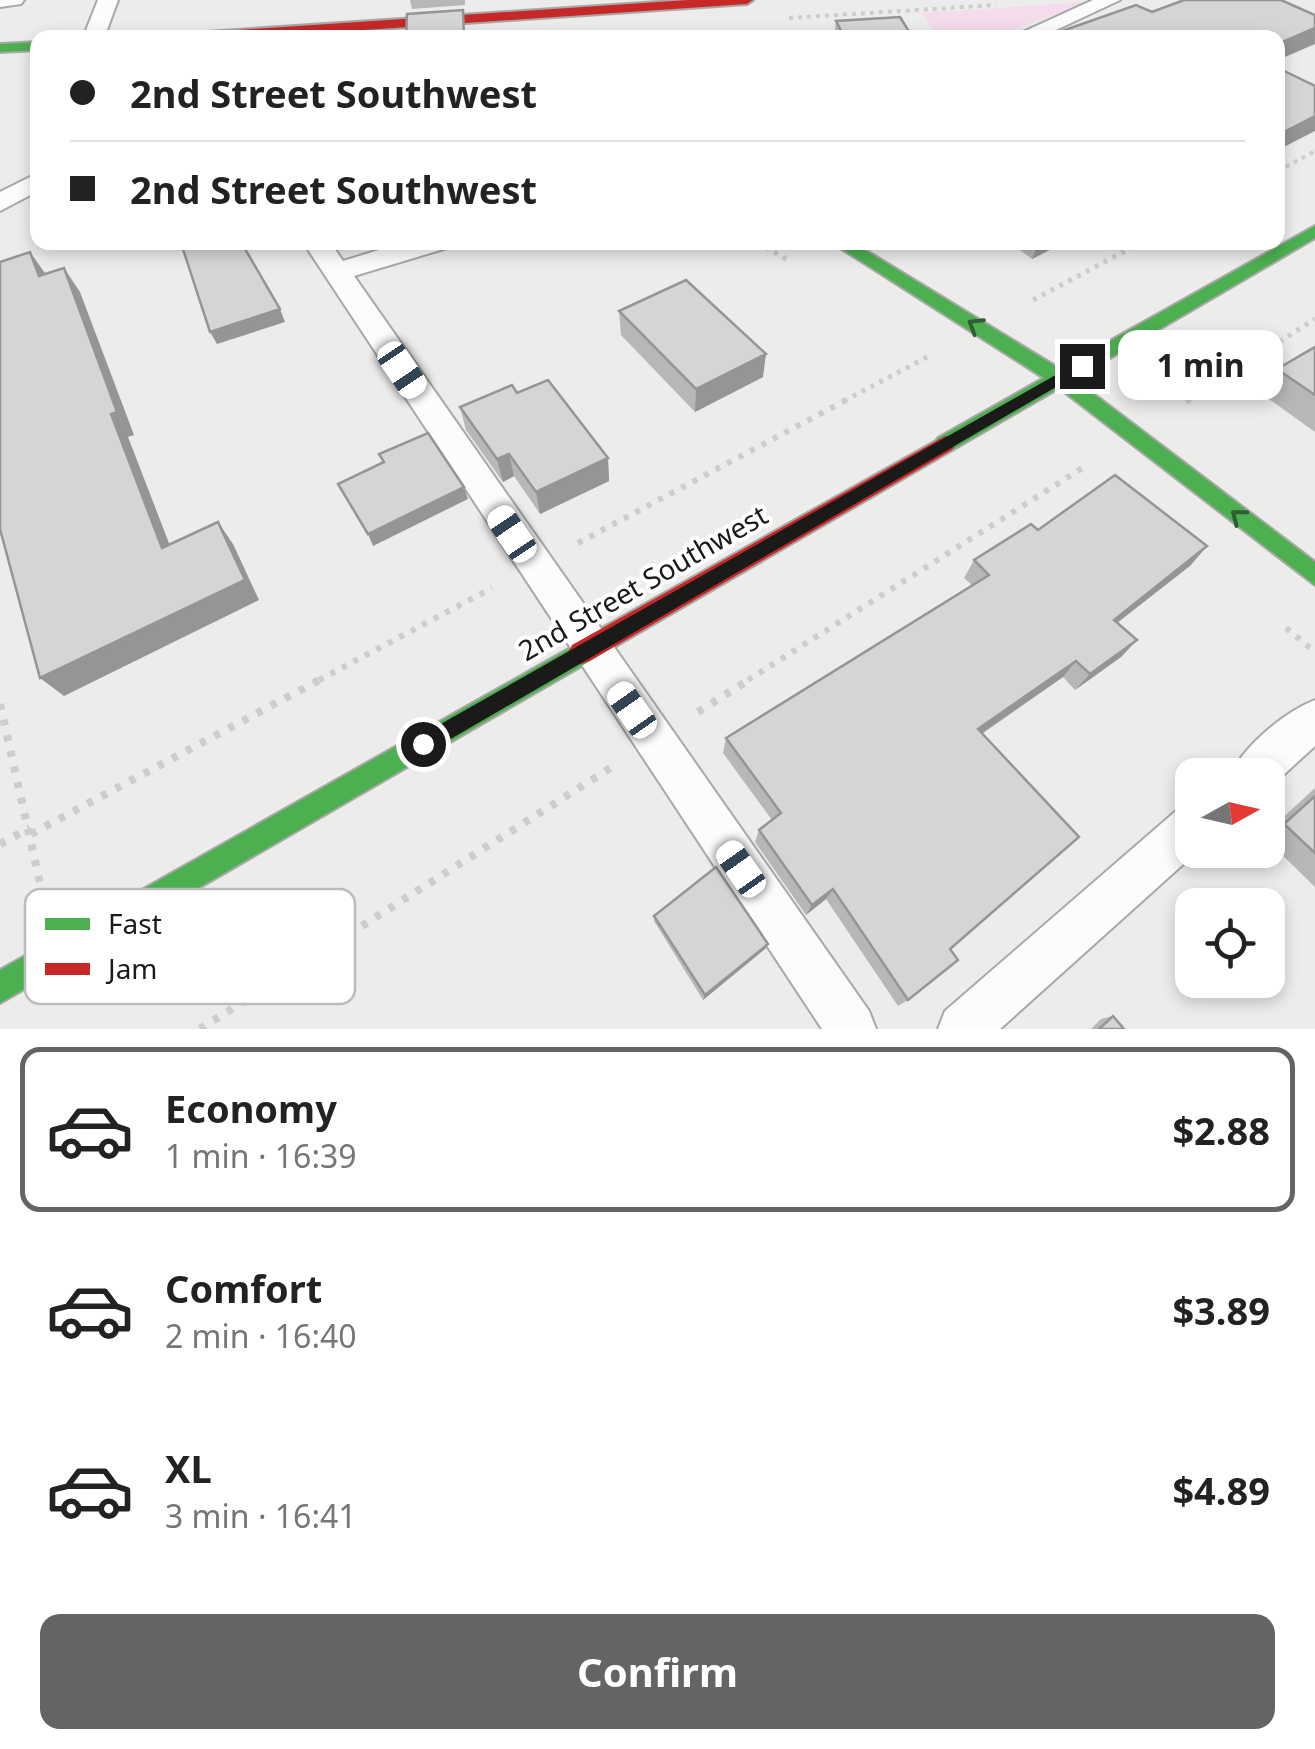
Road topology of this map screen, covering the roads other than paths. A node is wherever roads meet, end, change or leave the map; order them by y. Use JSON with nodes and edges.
{"nodes":[{"id":1,"x":14,"y":0,"type":"edge"},
{"id":2,"x":108,"y":0,"type":"edge"},
{"id":3,"x":748,"y":0,"type":"edge"},
{"id":4,"x":1110,"y":0,"type":"edge"},
{"id":5,"x":0,"y":1,"type":"edge"},
{"id":6,"x":538,"y":6,"type":"edge"},
{"id":7,"x":96,"y":30,"type":"edge"},
{"id":8,"x":267,"y":30,"type":"edge"},
{"id":9,"x":549,"y":30,"type":"edge"},
{"id":10,"x":1039,"y":30,"type":"edge"},
{"id":11,"x":30,"y":46,"type":"edge"},
{"id":12,"x":0,"y":48,"type":"edge"},
{"id":13,"x":30,"y":185,"type":"edge"},
{"id":14,"x":0,"y":203,"type":"edge"},
{"id":15,"x":1315,"y":230,"type":"edge"},
{"id":16,"x":1285,"y":247,"type":"edge"},
{"id":17,"x":378,"y":250,"type":"edge"},
{"id":18,"x":852,"y":250,"type":"edge"},
{"id":19,"x":1281,"y":250,"type":"edge"},
{"id":20,"x":326,"y":257,"type":"edge"},
{"id":21,"x":1060,"y":378,"type":"junction"},
{"id":22,"x":1315,"y":575,"type":"edge"},
{"id":23,"x":589,"y":648,"type":"junction"},
{"id":24,"x":1315,"y":720,"type":"edge"},
{"id":25,"x":1271,"y":758,"type":"edge"},
{"id":26,"x":1175,"y":842,"type":"edge"},
{"id":27,"x":172,"y":889,"type":"edge"},
{"id":28,"x":25,"y":974,"type":"edge"},
{"id":29,"x":0,"y":988,"type":"edge"},
{"id":30,"x":851,"y":1029,"type":"edge"},
{"id":31,"x":962,"y":1029,"type":"edge"}],
"edges":[{"from":1,"to":5,"type":"lane"},
{"from":2,"to":7,"type":"lane"},
{"from":3,"to":6,"type":"street"},
{"from":4,"to":10,"type":"lane"},
{"from":6,"to":8,"type":"street"},
{"from":6,"to":9,"type":"street"},
{"from":11,"to":12,"type":"street"},
{"from":13,"to":14,"type":"lane"},
{"from":15,"to":16,"type":"street","name":"2nd Street Southwest"},
{"from":17,"to":20,"type":"lane"},
{"from":21,"to":18,"type":"street","one_way":true},
{"from":19,"to":21,"type":"street","name":"2nd Street Southwest"},
{"from":20,"to":23,"type":"lane"},
{"from":22,"to":21,"type":"street","one_way":true},
{"from":21,"to":23,"type":"street","name":"2nd Street Southwest"},
{"from":23,"to":27,"type":"street","name":"2nd Street Southwest"},
{"from":23,"to":30,"type":"lane"},
{"from":24,"to":25,"type":"lane"},
{"from":26,"to":31,"type":"lane"},
{"from":28,"to":29,"type":"street","name":"2nd Street Southwest"}]}
